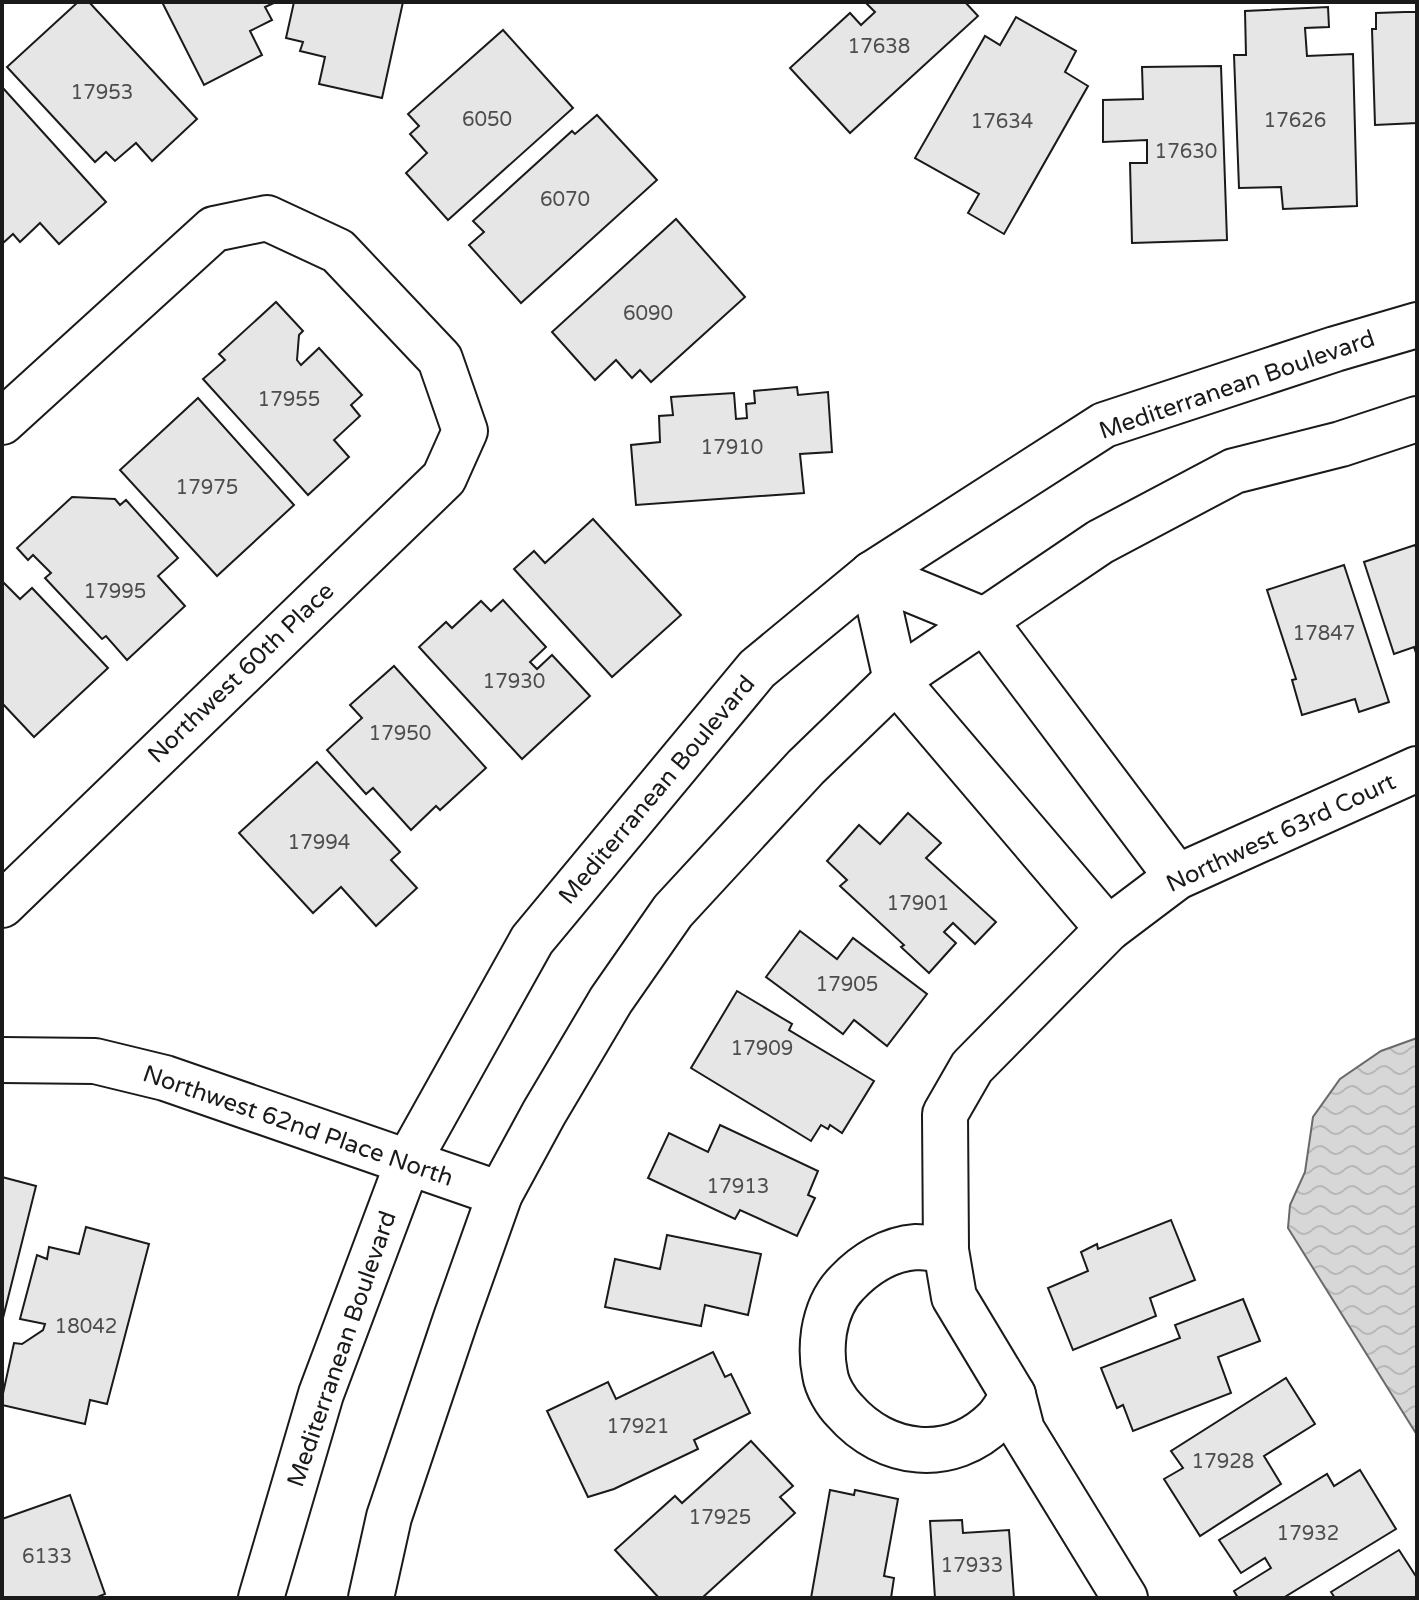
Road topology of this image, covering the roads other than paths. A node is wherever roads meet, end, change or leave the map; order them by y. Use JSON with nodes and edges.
{"nodes":[{"id":1,"x":1417,"y":325,"type":"edge"},
{"id":2,"x":1417,"y":419,"type":"edge"},
{"id":3,"x":2,"y":422,"type":"edge"},
{"id":4,"x":872,"y":574,"type":"junction"},
{"id":5,"x":984,"y":620,"type":"junction"},
{"id":6,"x":896,"y":680,"type":"junction"},
{"id":7,"x":1417,"y":769,"type":"edge"},
{"id":8,"x":1177,"y":877,"type":"junction"},
{"id":9,"x":2,"y":905,"type":"edge"},
{"id":10,"x":1108,"y":929,"type":"junction"},
{"id":11,"x":2,"y":1060,"type":"edge"},
{"id":12,"x":408,"y":1162,"type":"junction"},
{"id":13,"x":500,"y":1194,"type":"junction"},
{"id":14,"x":946,"y":1250,"type":"junction"},
{"id":15,"x":1013,"y":1395,"type":"junction"},
{"id":16,"x":261,"y":1598,"type":"edge"},
{"id":17,"x":371,"y":1598,"type":"edge"},
{"id":18,"x":1125,"y":1598,"type":"edge"}],
"edges":[{"from":1,"to":4,"type":"street","name":"Mediterranean Boulevard"},
{"from":2,"to":5,"type":"street"},
{"from":3,"to":9,"type":"street","name":"Northwest 60th Place"},
{"from":4,"to":5,"type":"street"},
{"from":4,"to":6,"type":"street"},
{"from":4,"to":12,"type":"street","name":"Mediterranean Boulevard"},
{"from":5,"to":6,"type":"street"},
{"from":5,"to":8,"type":"street"},
{"from":6,"to":10,"type":"street"},
{"from":6,"to":13,"type":"street"},
{"from":7,"to":8,"type":"street","name":"Northwest 63rd Court"},
{"from":8,"to":10,"type":"street","name":"Northwest 63rd Court"},
{"from":10,"to":14,"type":"street","name":"Northwest 63rd Court"},
{"from":11,"to":12,"type":"street","name":"Northwest 62nd Place North"},
{"from":12,"to":13,"type":"street","name":"Northwest 62nd Place North"},
{"from":12,"to":16,"type":"street","name":"Mediterranean Boulevard"},
{"from":13,"to":17,"type":"street"},
{"from":14,"to":15,"type":"street","name":"Northwest 63rd Court"},
{"from":14,"to":15,"type":"street"},
{"from":15,"to":18,"type":"street","name":"Northwest 63rd Court"}]}
